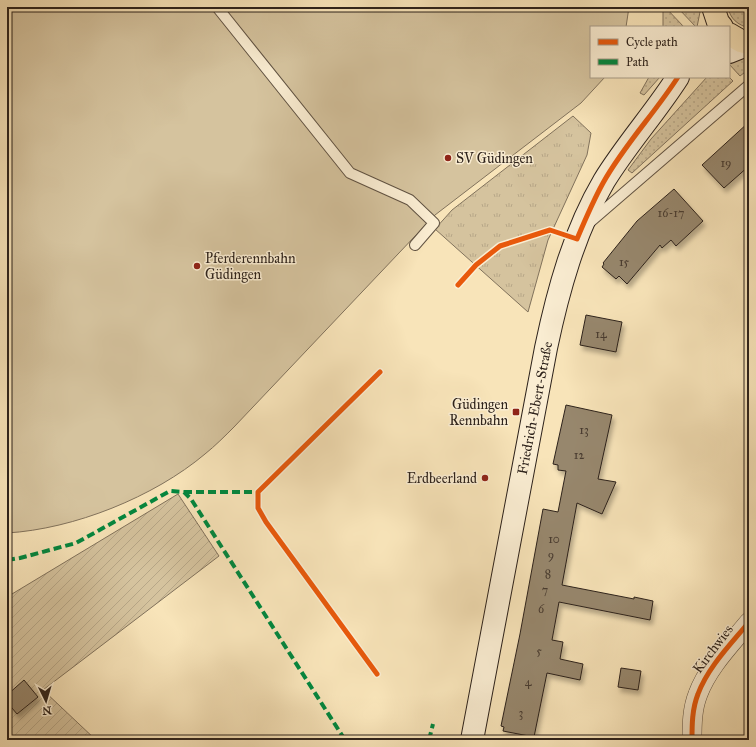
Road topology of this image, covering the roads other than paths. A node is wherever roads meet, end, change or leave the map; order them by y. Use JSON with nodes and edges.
{"nodes":[{"id":1,"x":217,"y":7,"type":"edge"},
{"id":2,"x":730,"y":35,"type":"edge"},
{"id":3,"x":749,"y":43,"type":"edge"},
{"id":4,"x":730,"y":52,"type":"edge"},
{"id":5,"x":677,"y":78,"type":"edge"},
{"id":6,"x":691,"y":78,"type":"edge"},
{"id":7,"x":749,"y":85,"type":"edge"},
{"id":8,"x":663,"y":101,"type":"junction"},
{"id":9,"x":581,"y":230,"type":"junction"},
{"id":10,"x":415,"y":245,"type":"dead end"},
{"id":11,"x":749,"y":622,"type":"edge"},
{"id":12,"x":472,"y":740,"type":"edge"},
{"id":13,"x":692,"y":740,"type":"edge"}],
"edges":[{"from":1,"to":10,"type":"lane"},
{"from":2,"to":3,"type":"main road"},
{"from":3,"to":4,"type":"main road"},
{"from":5,"to":8,"type":"main road","name":"Friedrich-Ebert-Straße"},
{"from":6,"to":8,"type":"main road","name":"Friedrich-Ebert-Straße"},
{"from":7,"to":9,"type":"lane"},
{"from":8,"to":9,"type":"main road","name":"Friedrich-Ebert-Straße"},
{"from":9,"to":12,"type":"main road","name":"Friedrich-Ebert-Straße"},
{"from":11,"to":13,"type":"street","name":"Kirchwies"}]}
